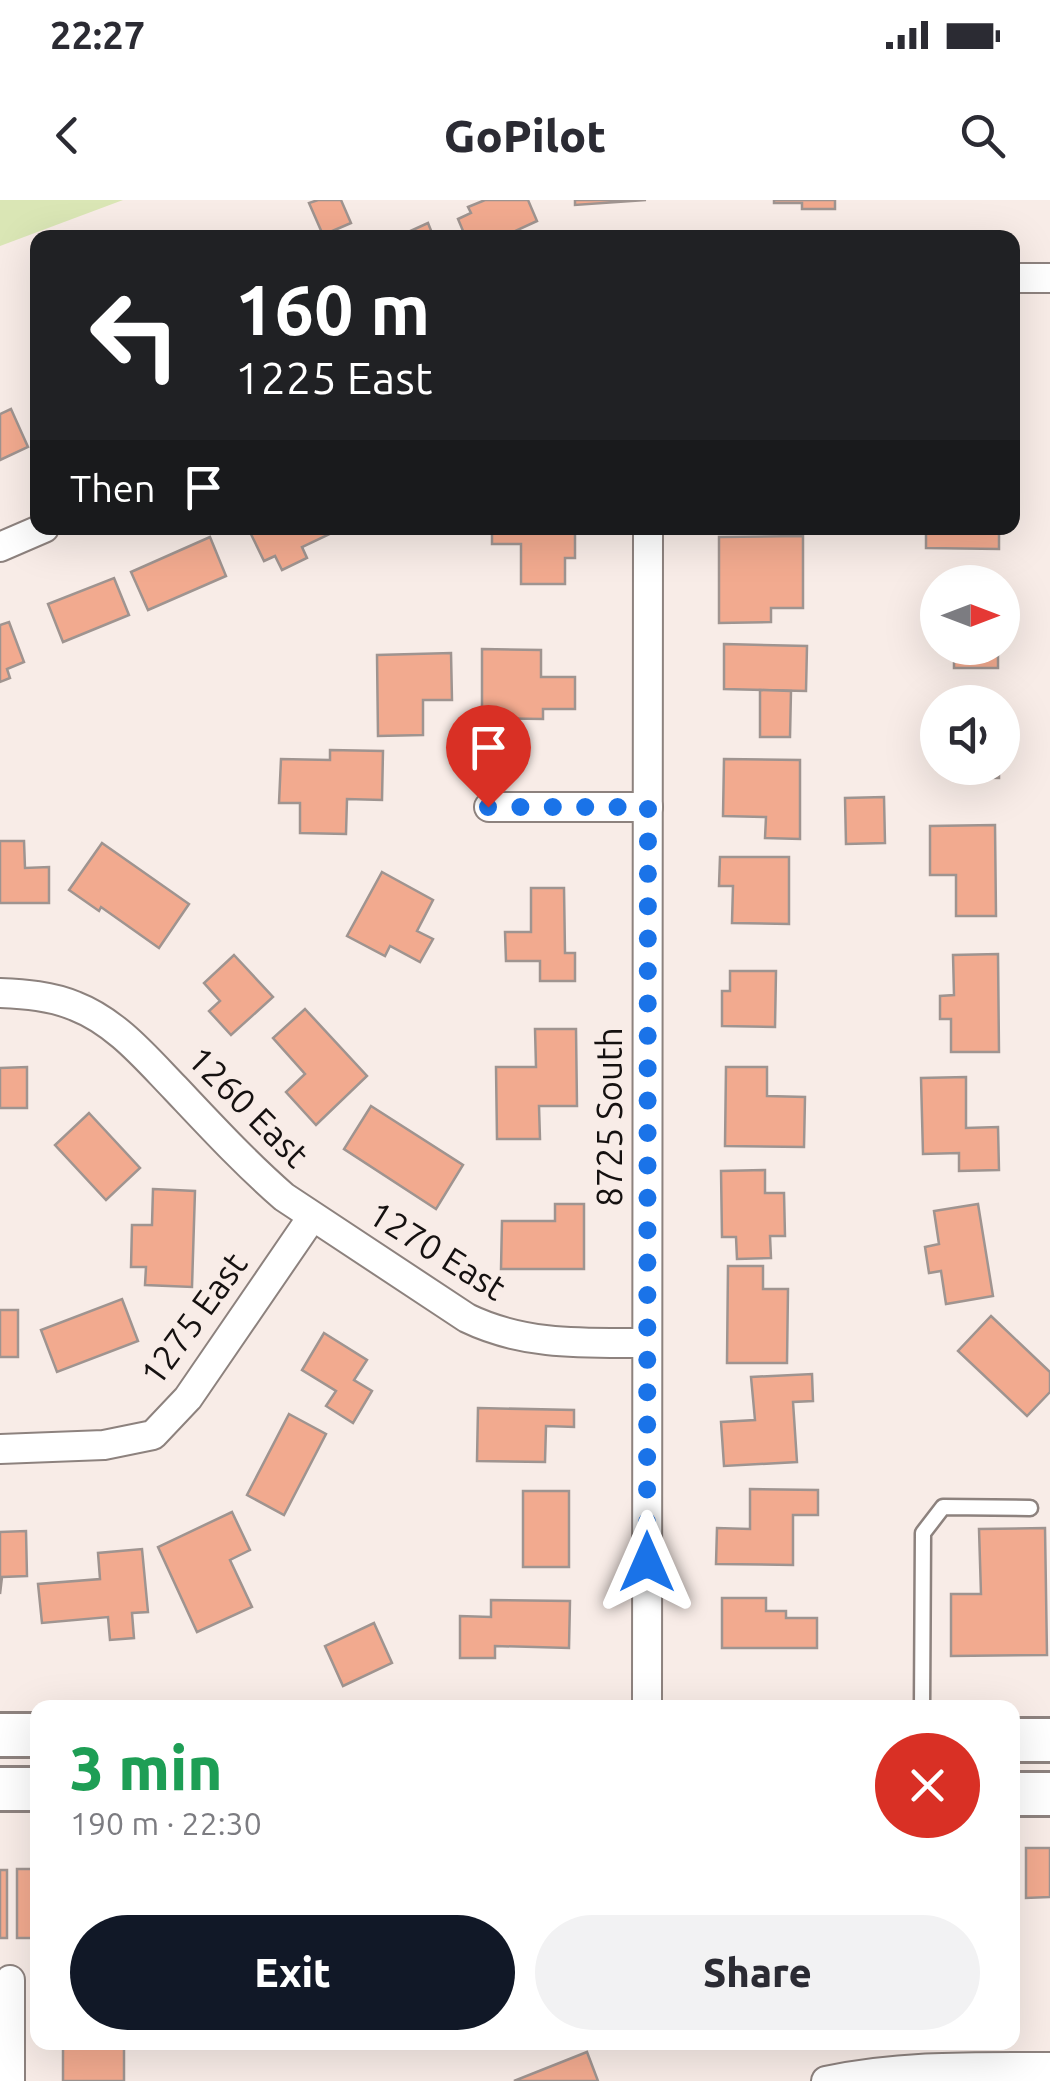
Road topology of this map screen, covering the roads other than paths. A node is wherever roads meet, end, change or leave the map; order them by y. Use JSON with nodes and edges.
{"nodes":[{"id":1,"x":1020,"y":278,"type":"edge"},
{"id":2,"x":1050,"y":278,"type":"edge"},
{"id":3,"x":30,"y":534,"type":"edge"},
{"id":4,"x":648,"y":535,"type":"edge"},
{"id":5,"x":0,"y":547,"type":"edge"},
{"id":6,"x":488,"y":807,"type":"dead end"},
{"id":7,"x":648,"y":807,"type":"junction"},
{"id":8,"x":0,"y":993,"type":"edge"},
{"id":9,"x":312,"y":1216,"type":"junction"},
{"id":10,"x":647,"y":1343,"type":"junction"},
{"id":11,"x":0,"y":1448,"type":"edge"},
{"id":12,"x":1030,"y":1508,"type":"dead end"},
{"id":13,"x":647,"y":1700,"type":"edge"},
{"id":14,"x":922,"y":1700,"type":"edge"},
{"id":15,"x":0,"y":1735,"type":"edge"},
{"id":16,"x":30,"y":1735,"type":"edge"},
{"id":17,"x":1020,"y":1740,"type":"edge"},
{"id":18,"x":1050,"y":1740,"type":"edge"},
{"id":19,"x":0,"y":1789,"type":"edge"},
{"id":20,"x":30,"y":1790,"type":"edge"},
{"id":21,"x":1020,"y":1794,"type":"edge"},
{"id":22,"x":1050,"y":1794,"type":"edge"},
{"id":23,"x":16,"y":1980,"type":"edge"},
{"id":24,"x":1050,"y":2068,"type":"edge"},
{"id":25,"x":1001,"y":2074,"type":"edge"},
{"id":26,"x":10,"y":2081,"type":"edge"},
{"id":27,"x":826,"y":2081,"type":"edge"}],
"edges":[{"from":1,"to":2,"type":"street"},
{"from":3,"to":5,"type":"street"},
{"from":4,"to":7,"type":"street","name":"8725 South"},
{"from":6,"to":7,"type":"street"},
{"from":7,"to":10,"type":"street","name":"8725 South"},
{"from":8,"to":9,"type":"street","name":"1260 East"},
{"from":9,"to":10,"type":"street","name":"1270 East"},
{"from":9,"to":11,"type":"street","name":"1275 East"},
{"from":10,"to":13,"type":"street","name":"8725 South"},
{"from":12,"to":14,"type":"lane"},
{"from":15,"to":16,"type":"main road"},
{"from":17,"to":18,"type":"main road"},
{"from":19,"to":20,"type":"main road"},
{"from":21,"to":22,"type":"main road"},
{"from":23,"to":26,"type":"street"},
{"from":24,"to":25,"type":"street"},
{"from":25,"to":27,"type":"street"}]}
